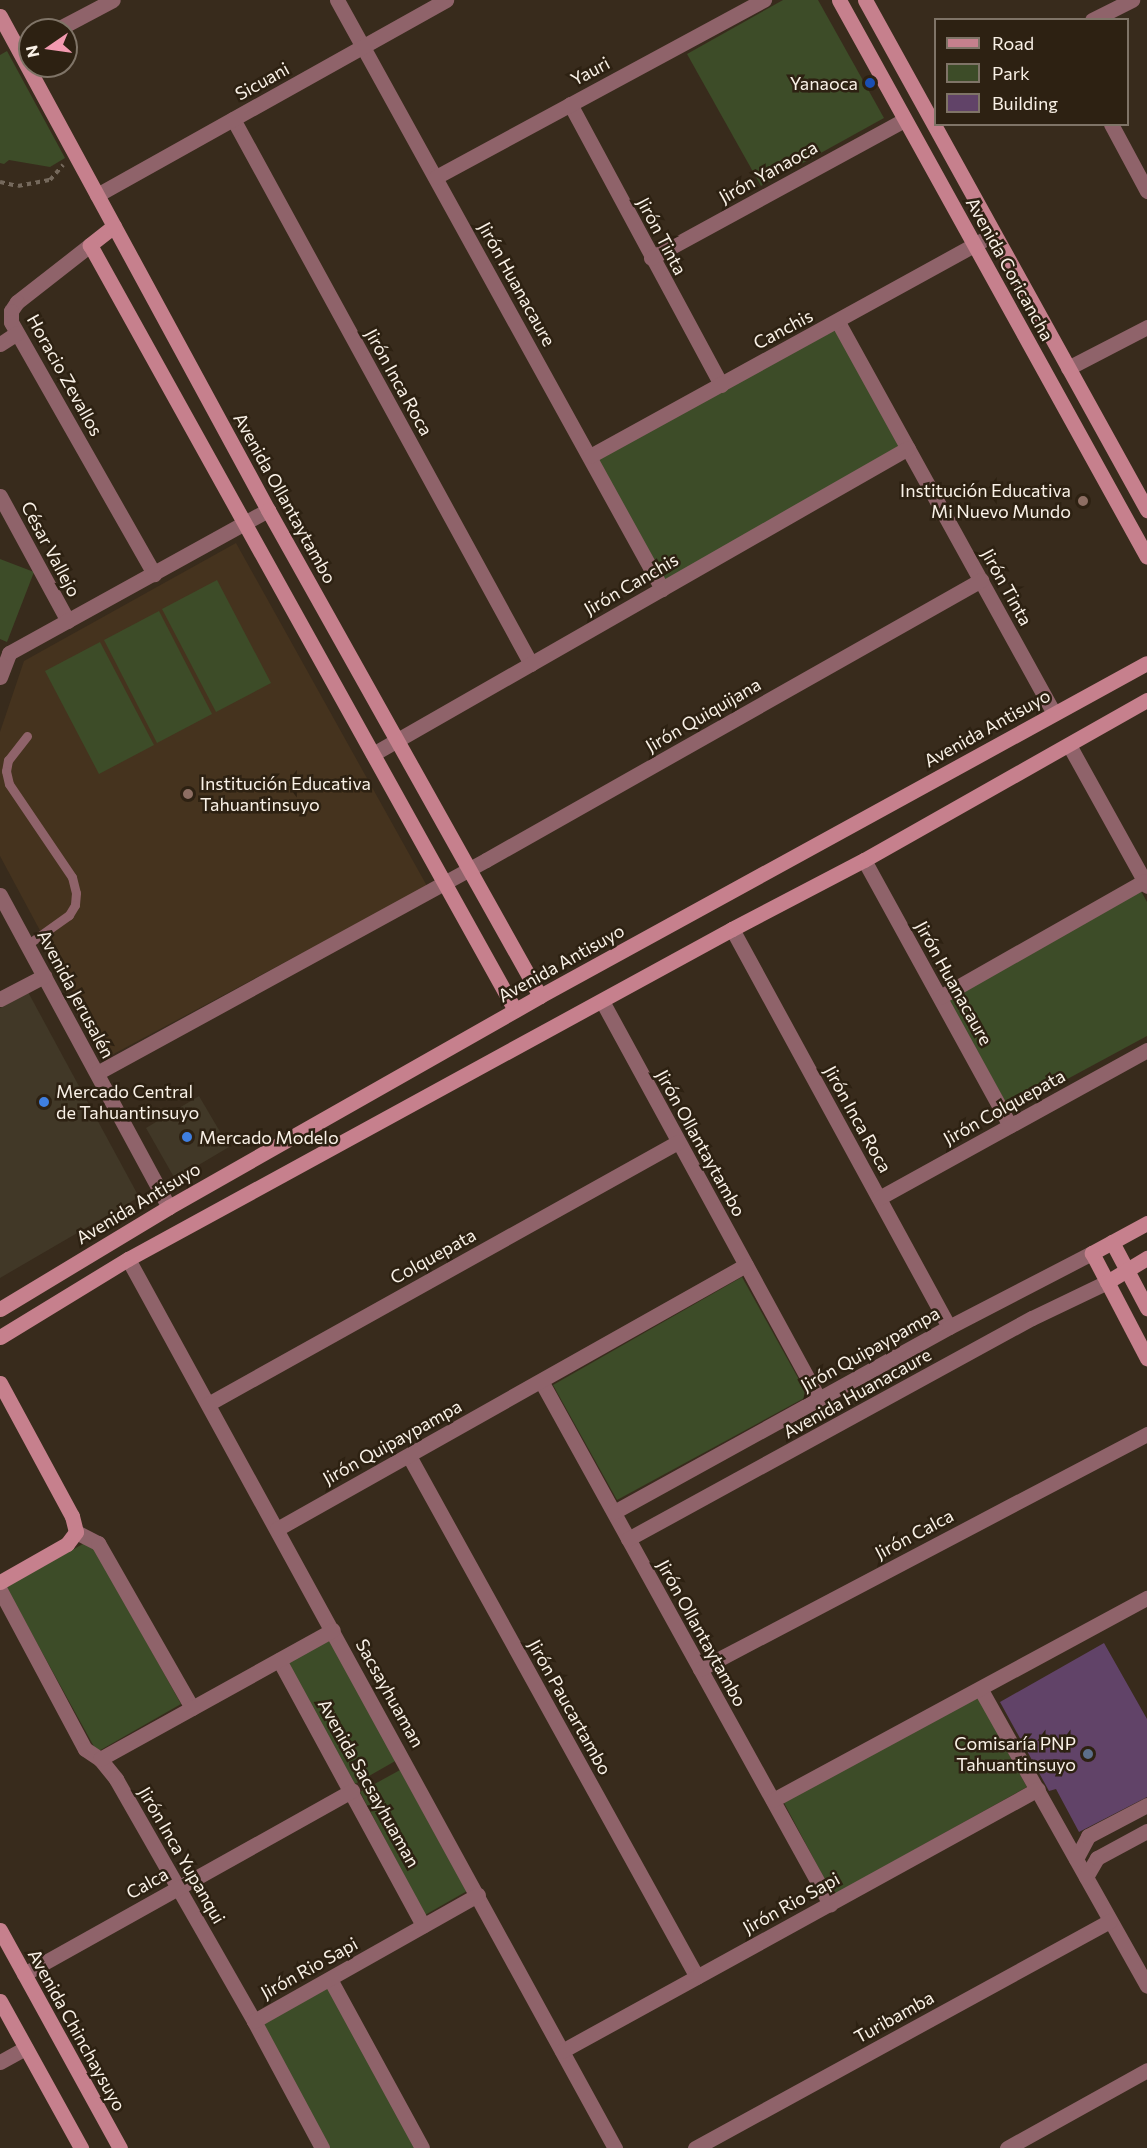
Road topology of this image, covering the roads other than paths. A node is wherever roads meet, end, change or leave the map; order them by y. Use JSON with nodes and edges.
{"nodes":[{"id":1,"x":113,"y":0,"type":"edge"},
{"id":2,"x":337,"y":0,"type":"edge"},
{"id":3,"x":446,"y":0,"type":"edge"},
{"id":4,"x":764,"y":0,"type":"edge"},
{"id":5,"x":839,"y":0,"type":"edge"},
{"id":6,"x":865,"y":0,"type":"edge"},
{"id":7,"x":1132,"y":0,"type":"edge"},
{"id":8,"x":0,"y":16,"type":"edge"},
{"id":9,"x":78,"y":18,"type":"edge"},
{"id":10,"x":1096,"y":18,"type":"edge"},
{"id":11,"x":18,"y":39,"type":"edge"},
{"id":12,"x":362,"y":47,"type":"junction"},
{"id":13,"x":39,"y":78,"type":"edge"},
{"id":14,"x":570,"y":104,"type":"junction"},
{"id":15,"x":929,"y":106,"type":"edge"},
{"id":16,"x":233,"y":120,"type":"junction"},
{"id":17,"x":904,"y":120,"type":"junction"},
{"id":18,"x":939,"y":126,"type":"edge"},
{"id":19,"x":1112,"y":126,"type":"edge"},
{"id":20,"x":436,"y":177,"type":"junction"},
{"id":21,"x":1147,"y":191,"type":"edge"},
{"id":22,"x":97,"y":195,"type":"junction"},
{"id":23,"x":114,"y":226,"type":"junction"},
{"id":24,"x":993,"y":234,"type":"junction"},
{"id":25,"x":974,"y":244,"type":"junction"},
{"id":26,"x":90,"y":245,"type":"junction"},
{"id":27,"x":651,"y":258,"type":"junction"},
{"id":28,"x":838,"y":322,"type":"junction"},
{"id":29,"x":1147,"y":327,"type":"edge"},
{"id":30,"x":17,"y":333,"type":"junction"},
{"id":31,"x":0,"y":344,"type":"edge"},
{"id":32,"x":1068,"y":368,"type":"junction"},
{"id":33,"x":721,"y":385,"type":"junction"},
{"id":34,"x":908,"y":448,"type":"junction"},
{"id":35,"x":590,"y":456,"type":"junction"},
{"id":36,"x":0,"y":496,"type":"edge"},
{"id":37,"x":1145,"y":502,"type":"edge"},
{"id":38,"x":268,"y":510,"type":"junction"},
{"id":39,"x":245,"y":524,"type":"junction"},
{"id":40,"x":1147,"y":557,"type":"edge"},
{"id":41,"x":154,"y":574,"type":"junction"},
{"id":42,"x":981,"y":580,"type":"junction"},
{"id":43,"x":662,"y":588,"type":"junction"},
{"id":44,"x":68,"y":621,"type":"junction"},
{"id":45,"x":4,"y":651,"type":"edge"},
{"id":46,"x":1147,"y":663,"type":"edge"},
{"id":47,"x":531,"y":664,"type":"junction"},
{"id":48,"x":0,"y":677,"type":"edge"},
{"id":49,"x":1147,"y":700,"type":"edge"},
{"id":50,"x":1054,"y":713,"type":"junction"},
{"id":51,"x":27,"y":736,"type":"dead end"},
{"id":52,"x":398,"y":740,"type":"junction"},
{"id":53,"x":1069,"y":745,"type":"junction"},
{"id":54,"x":373,"y":754,"type":"junction"},
{"id":55,"x":864,"y":860,"type":"junction"},
{"id":56,"x":471,"y":869,"type":"junction"},
{"id":57,"x":444,"y":883,"type":"junction"},
{"id":58,"x":1146,"y":884,"type":"edge"},
{"id":59,"x":0,"y":895,"type":"edge"},
{"id":60,"x":732,"y":928,"type":"junction"},
{"id":61,"x":27,"y":945,"type":"junction"},
{"id":62,"x":44,"y":976,"type":"junction"},
{"id":63,"x":540,"y":996,"type":"junction"},
{"id":64,"x":940,"y":997,"type":"junction"},
{"id":65,"x":0,"y":999,"type":"edge"},
{"id":66,"x":602,"y":1001,"type":"junction"},
{"id":67,"x":515,"y":1010,"type":"junction"},
{"id":68,"x":1147,"y":1050,"type":"edge"},
{"id":69,"x":97,"y":1073,"type":"junction"},
{"id":70,"x":1010,"y":1126,"type":"junction"},
{"id":71,"x":678,"y":1142,"type":"junction"},
{"id":72,"x":879,"y":1198,"type":"junction"},
{"id":73,"x":169,"y":1207,"type":"junction"},
{"id":74,"x":1147,"y":1223,"type":"edge"},
{"id":75,"x":1112,"y":1242,"type":"junction"},
{"id":76,"x":1092,"y":1253,"type":"junction"},
{"id":77,"x":1147,"y":1258,"type":"edge"},
{"id":78,"x":128,"y":1259,"type":"junction"},
{"id":79,"x":746,"y":1265,"type":"junction"},
{"id":80,"x":1126,"y":1270,"type":"junction"},
{"id":81,"x":1107,"y":1282,"type":"junction"},
{"id":82,"x":1147,"y":1308,"type":"edge"},
{"id":83,"x":0,"y":1309,"type":"edge"},
{"id":84,"x":949,"y":1327,"type":"junction"},
{"id":85,"x":0,"y":1337,"type":"edge"},
{"id":86,"x":1147,"y":1358,"type":"edge"},
{"id":87,"x":541,"y":1381,"type":"junction"},
{"id":88,"x":2,"y":1393,"type":"edge"},
{"id":89,"x":819,"y":1399,"type":"junction"},
{"id":90,"x":208,"y":1404,"type":"junction"},
{"id":91,"x":1147,"y":1434,"type":"edge"},
{"id":92,"x":409,"y":1456,"type":"junction"},
{"id":93,"x":614,"y":1512,"type":"junction"},
{"id":94,"x":277,"y":1529,"type":"junction"},
{"id":95,"x":76,"y":1532,"type":"junction"},
{"id":96,"x":628,"y":1539,"type":"junction"},
{"id":97,"x":0,"y":1582,"type":"edge"},
{"id":98,"x":0,"y":1590,"type":"edge"},
{"id":99,"x":1147,"y":1598,"type":"edge"},
{"id":100,"x":333,"y":1630,"type":"junction"},
{"id":101,"x":279,"y":1660,"type":"junction"},
{"id":102,"x":700,"y":1669,"type":"junction"},
{"id":103,"x":981,"y":1690,"type":"junction"},
{"id":104,"x":192,"y":1708,"type":"junction"},
{"id":105,"x":100,"y":1759,"type":"junction"},
{"id":106,"x":1038,"y":1789,"type":"junction"},
{"id":107,"x":352,"y":1791,"type":"junction"},
{"id":108,"x":772,"y":1800,"type":"junction"},
{"id":109,"x":1147,"y":1805,"type":"edge"},
{"id":110,"x":1147,"y":1831,"type":"edge"},
{"id":111,"x":1077,"y":1859,"type":"junction"},
{"id":112,"x":1086,"y":1877,"type":"junction"},
{"id":113,"x":179,"y":1888,"type":"junction"},
{"id":114,"x":478,"y":1895,"type":"junction"},
{"id":115,"x":830,"y":1904,"type":"junction"},
{"id":116,"x":1110,"y":1921,"type":"junction"},
{"id":117,"x":423,"y":1925,"type":"junction"},
{"id":118,"x":0,"y":1930,"type":"edge"},
{"id":119,"x":24,"y":1974,"type":"junction"},
{"id":120,"x":697,"y":1977,"type":"junction"},
{"id":121,"x":330,"y":1979,"type":"junction"},
{"id":122,"x":1147,"y":1986,"type":"edge"},
{"id":123,"x":0,"y":2001,"type":"edge"},
{"id":124,"x":254,"y":2021,"type":"junction"},
{"id":125,"x":25,"y":2048,"type":"junction"},
{"id":126,"x":562,"y":2050,"type":"junction"},
{"id":127,"x":0,"y":2062,"type":"edge"},
{"id":128,"x":1147,"y":2070,"type":"edge"},
{"id":129,"x":81,"y":2148,"type":"edge"},
{"id":130,"x":120,"y":2148,"type":"edge"},
{"id":131,"x":322,"y":2148,"type":"edge"},
{"id":132,"x":422,"y":2148,"type":"edge"},
{"id":133,"x":615,"y":2148,"type":"edge"},
{"id":134,"x":696,"y":2148,"type":"edge"},
{"id":135,"x":1007,"y":2148,"type":"edge"}],
"edges":[{"from":1,"to":9,"type":"street"},
{"from":2,"to":12,"type":"street","name":"Jirón Huanacaure"},
{"from":3,"to":12,"type":"street","name":"Sicuani"},
{"from":4,"to":14,"type":"street","name":"Yauri"},
{"from":5,"to":17,"type":"street","name":"Avenida Coricancha"},
{"from":6,"to":15,"type":"street","name":"Avenida Coricancha"},
{"from":7,"to":10,"type":"street"},
{"from":8,"to":11,"type":"street","name":"Avenida Ollantaytambo"},
{"from":12,"to":16,"type":"street","name":"Sicuani"},
{"from":12,"to":20,"type":"street","name":"Jirón Huanacaure"},
{"from":13,"to":22,"type":"street","name":"Avenida Ollantaytambo"},
{"from":14,"to":20,"type":"street","name":"Yauri"},
{"from":14,"to":27,"type":"street","name":"Jirón Tinta"},
{"from":16,"to":22,"type":"street","name":"Sicuani"},
{"from":16,"to":47,"type":"street","name":"Jirón Inca Roca"},
{"from":17,"to":25,"type":"street","name":"Avenida Coricancha"},
{"from":17,"to":27,"type":"street","name":"Jirón Yanaoca"},
{"from":18,"to":24,"type":"street","name":"Avenida Coricancha"},
{"from":19,"to":21,"type":"street"},
{"from":20,"to":35,"type":"street","name":"Jirón Huanacaure"},
{"from":22,"to":23,"type":"street","name":"Avenida Ollantaytambo"},
{"from":23,"to":26,"type":"street","name":"Horacio Zevallos"},
{"from":23,"to":38,"type":"street","name":"Avenida Ollantaytambo"},
{"from":24,"to":25,"type":"street","name":"Canchis"},
{"from":24,"to":32,"type":"street","name":"Avenida Coricancha"},
{"from":25,"to":28,"type":"street","name":"Canchis"},
{"from":25,"to":40,"type":"street","name":"Avenida Coricancha"},
{"from":26,"to":30,"type":"street","name":"Horacio Zevallos"},
{"from":26,"to":39,"type":"street"},
{"from":27,"to":33,"type":"street","name":"Jirón Tinta"},
{"from":28,"to":33,"type":"street","name":"Canchis"},
{"from":28,"to":34,"type":"street","name":"Jirón Tinta"},
{"from":29,"to":32,"type":"street"},
{"from":30,"to":31,"type":"street"},
{"from":30,"to":41,"type":"street","name":"Horacio Zevallos"},
{"from":32,"to":37,"type":"street","name":"Avenida Coricancha"},
{"from":33,"to":35,"type":"street","name":"Canchis"},
{"from":34,"to":42,"type":"street","name":"Jirón Tinta"},
{"from":34,"to":43,"type":"street","name":"Jirón Canchis"},
{"from":35,"to":43,"type":"street","name":"Jirón Huanacaure"},
{"from":36,"to":44,"type":"street","name":"César Vallejo"},
{"from":38,"to":39,"type":"street"},
{"from":38,"to":52,"type":"street","name":"Avenida Ollantaytambo"},
{"from":39,"to":41,"type":"street"},
{"from":39,"to":54,"type":"street"},
{"from":41,"to":44,"type":"street"},
{"from":42,"to":50,"type":"street","name":"Jirón Tinta"},
{"from":42,"to":56,"type":"street","name":"Jirón Quiquijana"},
{"from":43,"to":47,"type":"street","name":"Jirón Canchis"},
{"from":44,"to":45,"type":"street"},
{"from":45,"to":48,"type":"street"},
{"from":46,"to":50,"type":"street","name":"Avenida Antisuyo"},
{"from":47,"to":52,"type":"street","name":"Jirón Canchis"},
{"from":49,"to":53,"type":"street"},
{"from":50,"to":63,"type":"street","name":"Avenida Antisuyo"},
{"from":51,"to":61,"type":"lane"},
{"from":52,"to":54,"type":"street","name":"Jirón Canchis"},
{"from":52,"to":56,"type":"street","name":"Avenida Ollantaytambo"},
{"from":53,"to":55,"type":"street"},
{"from":53,"to":58,"type":"street"},
{"from":54,"to":57,"type":"street"},
{"from":55,"to":60,"type":"street"},
{"from":55,"to":64,"type":"street","name":"Jirón Huanacaure"},
{"from":56,"to":57,"type":"street","name":"Jirón Quiquijana"},
{"from":56,"to":63,"type":"street","name":"Avenida Ollantaytambo"},
{"from":57,"to":67,"type":"street"},
{"from":57,"to":69,"type":"street","name":"Jirón Quiquijana"},
{"from":58,"to":64,"type":"street"},
{"from":59,"to":61,"type":"street","name":"Avenida Jerusalén"},
{"from":60,"to":66,"type":"street"},
{"from":60,"to":72,"type":"street","name":"Jirón Inca Roca"},
{"from":61,"to":62,"type":"street","name":"Avenida Jerusalén"},
{"from":62,"to":65,"type":"street"},
{"from":62,"to":69,"type":"street","name":"Avenida Jerusalén"},
{"from":63,"to":67,"type":"street","name":"Avenida Antisuyo"},
{"from":64,"to":70,"type":"street","name":"Jirón Huanacaure"},
{"from":66,"to":71,"type":"street","name":"Jirón Ollantaytambo"},
{"from":66,"to":78,"type":"street"},
{"from":67,"to":73,"type":"street","name":"Avenida Antisuyo"},
{"from":68,"to":70,"type":"street","name":"Jirón Colquepata"},
{"from":69,"to":73,"type":"street","name":"Avenida Jerusalén"},
{"from":70,"to":72,"type":"street","name":"Jirón Colquepata"},
{"from":71,"to":79,"type":"street","name":"Jirón Ollantaytambo"},
{"from":71,"to":90,"type":"street","name":"Colquepata"},
{"from":72,"to":84,"type":"street","name":"Jirón Inca Roca"},
{"from":73,"to":83,"type":"street","name":"Avenida Antisuyo"},
{"from":74,"to":75,"type":"street","name":"Jirón Quipaypampa"},
{"from":75,"to":76,"type":"street","name":"Jirón Quipaypampa"},
{"from":75,"to":80,"type":"street"},
{"from":76,"to":81,"type":"street"},
{"from":76,"to":84,"type":"street","name":"Jirón Quipaypampa"},
{"from":77,"to":80,"type":"street"},
{"from":78,"to":85,"type":"street"},
{"from":78,"to":90,"type":"street","name":"Sacsayhuaman"},
{"from":79,"to":87,"type":"street","name":"Jirón Quipaypampa"},
{"from":79,"to":89,"type":"street","name":"Jirón Ollantaytambo"},
{"from":80,"to":81,"type":"street","name":"Avenida Huanacaure"},
{"from":80,"to":82,"type":"street"},
{"from":81,"to":86,"type":"street"},
{"from":81,"to":96,"type":"street","name":"Avenida Huanacaure"},
{"from":84,"to":89,"type":"street","name":"Jirón Quipaypampa"},
{"from":87,"to":92,"type":"street","name":"Jirón Quipaypampa"},
{"from":87,"to":93,"type":"street","name":"Jirón Ollantaytambo"},
{"from":88,"to":95,"type":"street"},
{"from":89,"to":93,"type":"street","name":"Jirón Quipaypampa"},
{"from":90,"to":94,"type":"street","name":"Sacsayhuaman"},
{"from":91,"to":102,"type":"street","name":"Jirón Calca"},
{"from":92,"to":94,"type":"street","name":"Jirón Quipaypampa"},
{"from":92,"to":120,"type":"street","name":"Jirón Paucartambo"},
{"from":93,"to":96,"type":"street","name":"Jirón Ollantaytambo"},
{"from":94,"to":100,"type":"street","name":"Sacsayhuaman"},
{"from":95,"to":97,"type":"street"},
{"from":95,"to":104,"type":"street"},
{"from":96,"to":102,"type":"street","name":"Jirón Ollantaytambo"},
{"from":98,"to":105,"type":"street","name":"Jirón Inca Yupanqui"},
{"from":99,"to":103,"type":"street"},
{"from":100,"to":101,"type":"street"},
{"from":100,"to":114,"type":"street","name":"Sacsayhuaman"},
{"from":101,"to":104,"type":"street"},
{"from":101,"to":107,"type":"street","name":"Avenida Sacsayhuaman"},
{"from":102,"to":108,"type":"street","name":"Jirón Ollantaytambo"},
{"from":103,"to":106,"type":"street"},
{"from":103,"to":108,"type":"street"},
{"from":104,"to":105,"type":"street"},
{"from":105,"to":113,"type":"street","name":"Jirón Inca Yupanqui"},
{"from":106,"to":111,"type":"street"},
{"from":106,"to":115,"type":"street","name":"Jirón Rio Sapi"},
{"from":107,"to":113,"type":"street","name":"Calca"},
{"from":107,"to":117,"type":"street","name":"Avenida Sacsayhuaman"},
{"from":108,"to":115,"type":"street","name":"Jirón Ollantaytambo"},
{"from":109,"to":111,"type":"street"},
{"from":110,"to":112,"type":"street"},
{"from":111,"to":112,"type":"street"},
{"from":112,"to":116,"type":"street"},
{"from":113,"to":119,"type":"street","name":"Calca"},
{"from":113,"to":124,"type":"street","name":"Jirón Inca Yupanqui"},
{"from":114,"to":117,"type":"street","name":"Jirón Rio Sapi"},
{"from":114,"to":126,"type":"street","name":"Sacsayhuaman"},
{"from":115,"to":120,"type":"street","name":"Jirón Rio Sapi"},
{"from":116,"to":122,"type":"street"},
{"from":116,"to":134,"type":"street","name":"Turibamba"},
{"from":117,"to":121,"type":"street","name":"Jirón Rio Sapi"},
{"from":118,"to":119,"type":"street","name":"Avenida Chinchaysuyo"},
{"from":119,"to":130,"type":"street","name":"Avenida Chinchaysuyo"},
{"from":120,"to":126,"type":"street","name":"Jirón Rio Sapi"},
{"from":121,"to":124,"type":"street","name":"Jirón Rio Sapi"},
{"from":121,"to":132,"type":"street"},
{"from":123,"to":125,"type":"street"},
{"from":124,"to":131,"type":"street","name":"Jirón Inca Yupanqui"},
{"from":125,"to":127,"type":"street"},
{"from":125,"to":129,"type":"street"},
{"from":126,"to":133,"type":"street","name":"Sacsayhuaman"},
{"from":128,"to":135,"type":"street"}]}
